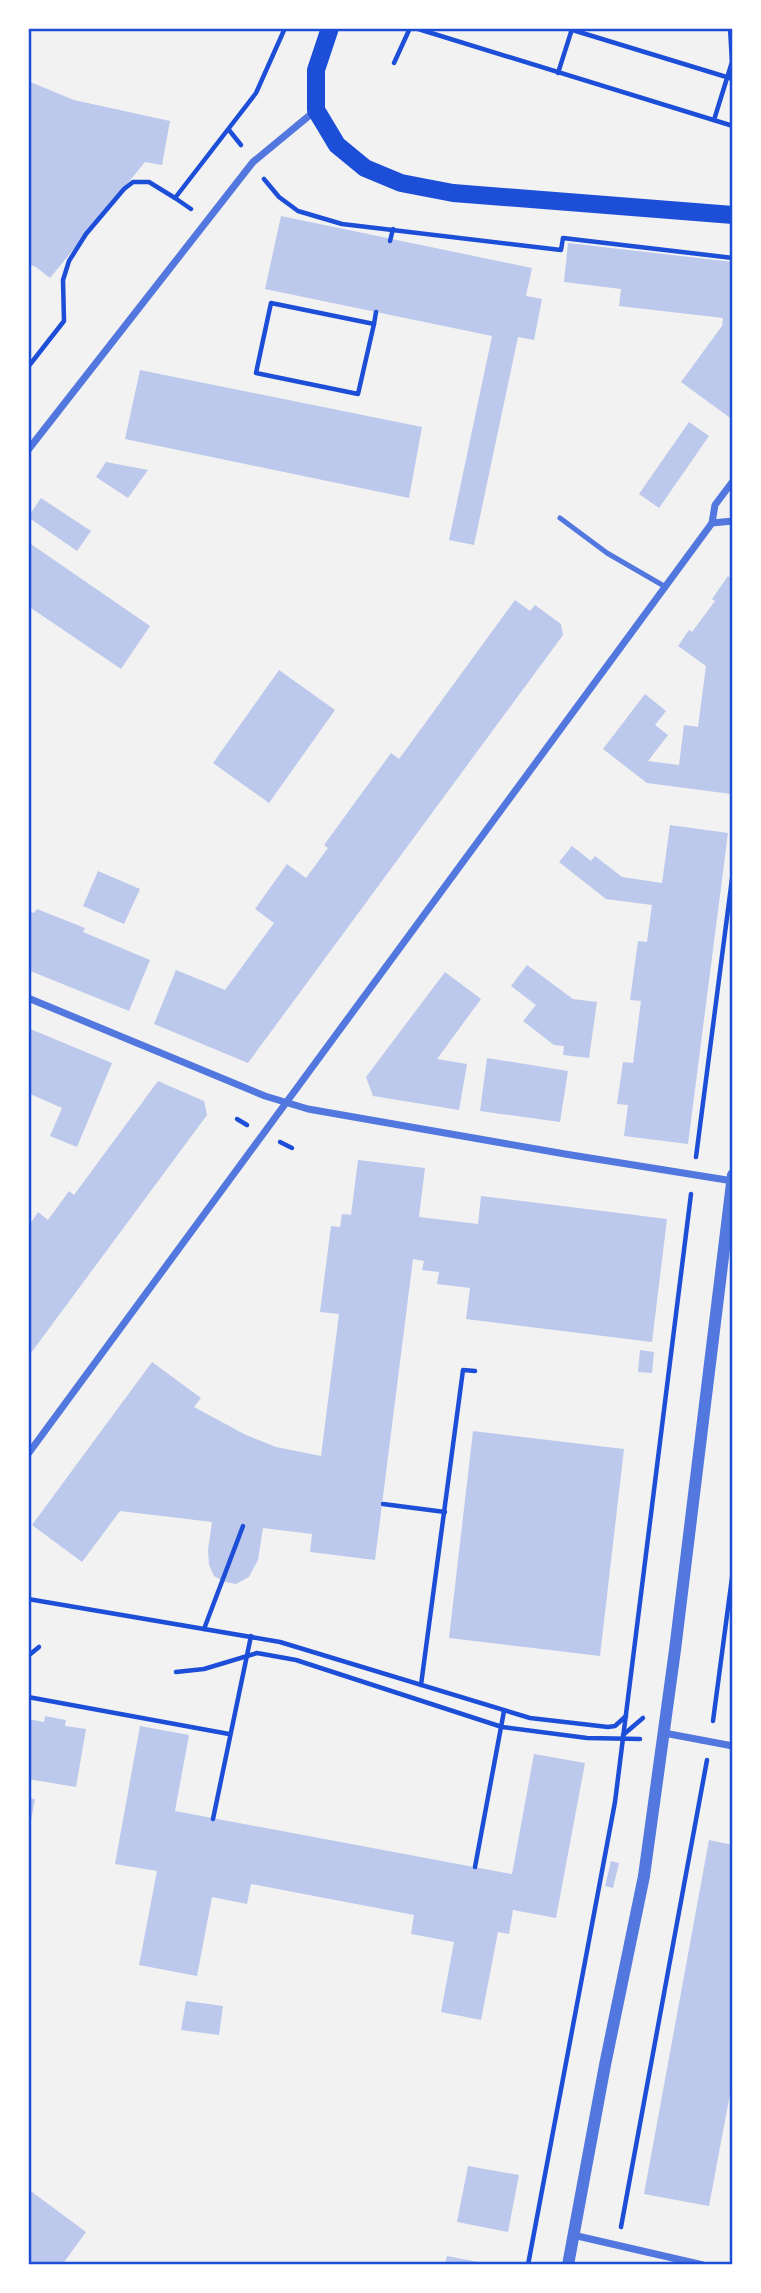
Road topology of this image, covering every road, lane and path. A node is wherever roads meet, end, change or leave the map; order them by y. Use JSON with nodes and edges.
{"nodes":[{"id":1,"x":285,"y":28,"type":"edge"},
{"id":2,"x":330,"y":28,"type":"edge"},
{"id":3,"x":412,"y":28,"type":"edge"},
{"id":4,"x":566,"y":28,"type":"edge"},
{"id":5,"x":730,"y":28,"type":"edge"},
{"id":6,"x":572,"y":29,"type":"edge"},
{"id":7,"x":394,"y":63,"type":"dead end"},
{"id":8,"x":558,"y":73,"type":"junction"},
{"id":9,"x":730,"y":79,"type":"edge"},
{"id":10,"x":316,"y":110,"type":"junction"},
{"id":11,"x":714,"y":120,"type":"junction"},
{"id":12,"x":733,"y":126,"type":"edge"},
{"id":13,"x":229,"y":130,"type":"junction"},
{"id":14,"x":242,"y":145,"type":"dead end"},
{"id":15,"x":263,"y":178,"type":"dead end"},
{"id":16,"x":175,"y":198,"type":"junction"},
{"id":17,"x":733,"y":215,"type":"edge"},
{"id":18,"x":207,"y":220,"type":"junction"},
{"id":19,"x":393,"y":229,"type":"junction"},
{"id":20,"x":390,"y":241,"type":"dead end"},
{"id":21,"x":733,"y":258,"type":"edge"},
{"id":22,"x":376,"y":312,"type":"dead end"},
{"id":23,"x":374,"y":324,"type":"junction"},
{"id":24,"x":28,"y":367,"type":"edge"},
{"id":25,"x":28,"y":450,"type":"edge"},
{"id":26,"x":733,"y":481,"type":"edge"},
{"id":27,"x":559,"y":518,"type":"dead end"},
{"id":28,"x":733,"y":521,"type":"edge"},
{"id":29,"x":712,"y":523,"type":"junction"},
{"id":30,"x":664,"y":586,"type":"junction"},
{"id":31,"x":733,"y":871,"type":"edge"},
{"id":32,"x":28,"y":998,"type":"edge"},
{"id":33,"x":286,"y":1102,"type":"junction"},
{"id":34,"x":694,"y":1174,"type":"junction"},
{"id":35,"x":733,"y":1175,"type":"edge"},
{"id":36,"x":733,"y":1181,"type":"edge"},
{"id":37,"x":475,"y":1371,"type":"dead end"},
{"id":38,"x":28,"y":1454,"type":"edge"},
{"id":39,"x":383,"y":1504,"type":"dead end"},
{"id":40,"x":445,"y":1512,"type":"junction"},
{"id":41,"x":243,"y":1526,"type":"dead end"},
{"id":42,"x":733,"y":1570,"type":"edge"},
{"id":43,"x":28,"y":1599,"type":"edge"},
{"id":44,"x":204,"y":1629,"type":"junction"},
{"id":45,"x":251,"y":1636,"type":"junction"},
{"id":46,"x":39,"y":1647,"type":"dead end"},
{"id":47,"x":28,"y":1656,"type":"edge"},
{"id":48,"x":246,"y":1656,"type":"junction"},
{"id":49,"x":176,"y":1672,"type":"dead end"},
{"id":50,"x":421,"y":1685,"type":"junction"},
{"id":51,"x":28,"y":1697,"type":"edge"},
{"id":52,"x":504,"y":1711,"type":"junction"},
{"id":53,"x":626,"y":1716,"type":"junction"},
{"id":54,"x":713,"y":1723,"type":"dead end"},
{"id":55,"x":502,"y":1727,"type":"junction"},
{"id":56,"x":664,"y":1733,"type":"junction"},
{"id":57,"x":229,"y":1734,"type":"junction"},
{"id":58,"x":612,"y":1739,"type":"dead end"},
{"id":59,"x":733,"y":1746,"type":"edge"},
{"id":60,"x":708,"y":1756,"type":"dead end"},
{"id":61,"x":213,"y":1819,"type":"dead end"},
{"id":62,"x":475,"y":1867,"type":"dead end"},
{"id":63,"x":573,"y":2235,"type":"junction"},
{"id":64,"x":617,"y":2245,"type":"junction"},
{"id":65,"x":528,"y":2265,"type":"edge"},
{"id":66,"x":568,"y":2265,"type":"edge"},
{"id":67,"x":703,"y":2265,"type":"edge"}],
"edges":[{"from":1,"to":13,"type":"path"},
{"from":2,"to":10,"type":"main road"},
{"from":3,"to":7,"type":"path"},
{"from":3,"to":8,"type":"path"},
{"from":4,"to":6,"type":"path"},
{"from":5,"to":9,"type":"path"},
{"from":6,"to":8,"type":"path"},
{"from":6,"to":9,"type":"path"},
{"from":8,"to":11,"type":"path"},
{"from":9,"to":11,"type":"path"},
{"from":10,"to":17,"type":"main road"},
{"from":10,"to":18,"type":"street"},
{"from":11,"to":12,"type":"path"},
{"from":13,"to":14,"type":"path"},
{"from":13,"to":16,"type":"path"},
{"from":15,"to":19,"type":"path"},
{"from":16,"to":18,"type":"path"},
{"from":16,"to":24,"type":"path"},
{"from":18,"to":25,"type":"street"},
{"from":19,"to":20,"type":"path"},
{"from":19,"to":21,"type":"path"},
{"from":22,"to":23,"type":"path"},
{"from":23,"to":23,"type":"path"},
{"from":26,"to":29,"type":"street"},
{"from":27,"to":30,"type":"lane"},
{"from":28,"to":29,"type":"street"},
{"from":29,"to":30,"type":"street"},
{"from":30,"to":33,"type":"street"},
{"from":31,"to":34,"type":"path"},
{"from":32,"to":33,"type":"street"},
{"from":33,"to":34,"type":"street"},
{"from":33,"to":38,"type":"street"},
{"from":34,"to":36,"type":"street"},
{"from":34,"to":53,"type":"path"},
{"from":35,"to":36,"type":"street"},
{"from":36,"to":56,"type":"street"},
{"from":37,"to":40,"type":"path"},
{"from":39,"to":40,"type":"path"},
{"from":40,"to":50,"type":"path"},
{"from":41,"to":44,"type":"path"},
{"from":42,"to":54,"type":"path"},
{"from":43,"to":44,"type":"path"},
{"from":44,"to":45,"type":"path"},
{"from":45,"to":48,"type":"path"},
{"from":45,"to":50,"type":"path"},
{"from":46,"to":47,"type":"path"},
{"from":48,"to":49,"type":"path"},
{"from":48,"to":55,"type":"path"},
{"from":48,"to":57,"type":"path"},
{"from":50,"to":52,"type":"path"},
{"from":51,"to":57,"type":"path"},
{"from":52,"to":53,"type":"path"},
{"from":52,"to":55,"type":"path"},
{"from":53,"to":65,"type":"path"},
{"from":55,"to":58,"type":"path"},
{"from":55,"to":62,"type":"path"},
{"from":56,"to":59,"type":"street"},
{"from":56,"to":63,"type":"street"},
{"from":57,"to":61,"type":"path"},
{"from":60,"to":64,"type":"path"},
{"from":63,"to":64,"type":"street"},
{"from":63,"to":66,"type":"street"},
{"from":64,"to":67,"type":"street"}]}
